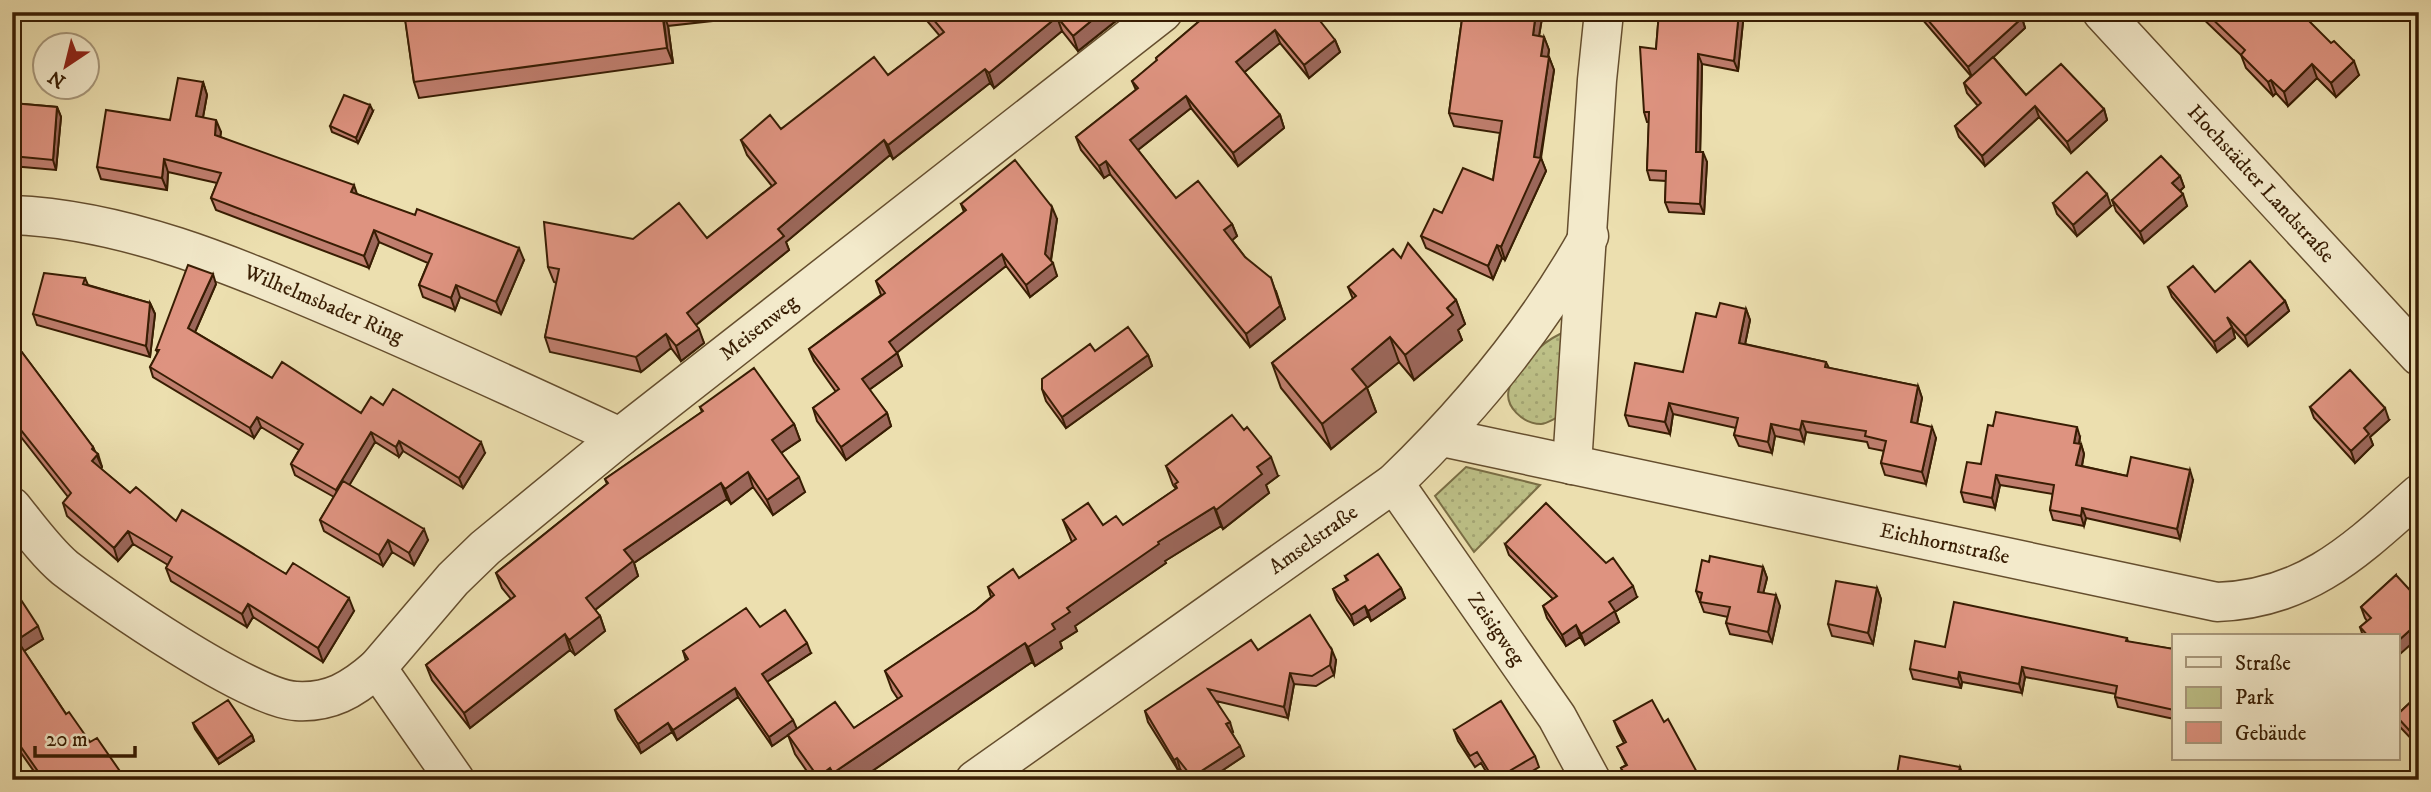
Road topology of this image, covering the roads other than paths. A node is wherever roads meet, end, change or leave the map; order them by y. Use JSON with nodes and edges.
{"nodes":[{"id":1,"x":1163,"y":12,"type":"edge"},
{"id":2,"x":1604,"y":12,"type":"edge"},
{"id":3,"x":2102,"y":12,"type":"edge"},
{"id":4,"x":12,"y":215,"type":"edge"},
{"id":5,"x":1589,"y":236,"type":"junction"},
{"id":6,"x":2419,"y":356,"type":"edge"},
{"id":7,"x":620,"y":437,"type":"junction"},
{"id":8,"x":1442,"y":437,"type":"junction"},
{"id":9,"x":1573,"y":465,"type":"junction"},
{"id":10,"x":1394,"y":483,"type":"junction"},
{"id":11,"x":2419,"y":494,"type":"edge"},
{"id":12,"x":12,"y":507,"type":"edge"},
{"id":13,"x":377,"y":668,"type":"junction"},
{"id":14,"x":455,"y":780,"type":"edge"},
{"id":15,"x":975,"y":780,"type":"edge"},
{"id":16,"x":1591,"y":780,"type":"edge"}],
"edges":[{"from":1,"to":7,"type":"street","name":"Meisenweg"},
{"from":2,"to":5,"type":"street","name":"Amselstraße"},
{"from":3,"to":6,"type":"street","name":"Hochstädter Landstraße"},
{"from":4,"to":7,"type":"street","name":"Wilhelmsbader Ring"},
{"from":5,"to":8,"type":"street","name":"Amselstraße"},
{"from":5,"to":9,"type":"street","name":"Amselstraße"},
{"from":7,"to":13,"type":"street","name":"Meisenweg"},
{"from":8,"to":9,"type":"street","name":"Eichhornstraße"},
{"from":8,"to":10,"type":"street","name":"Amselstraße"},
{"from":9,"to":11,"type":"street","name":"Eichhornstraße"},
{"from":10,"to":15,"type":"street","name":"Amselstraße"},
{"from":10,"to":16,"type":"street","name":"Zeisigweg"},
{"from":12,"to":13,"type":"street"},
{"from":13,"to":14,"type":"street"}]}
